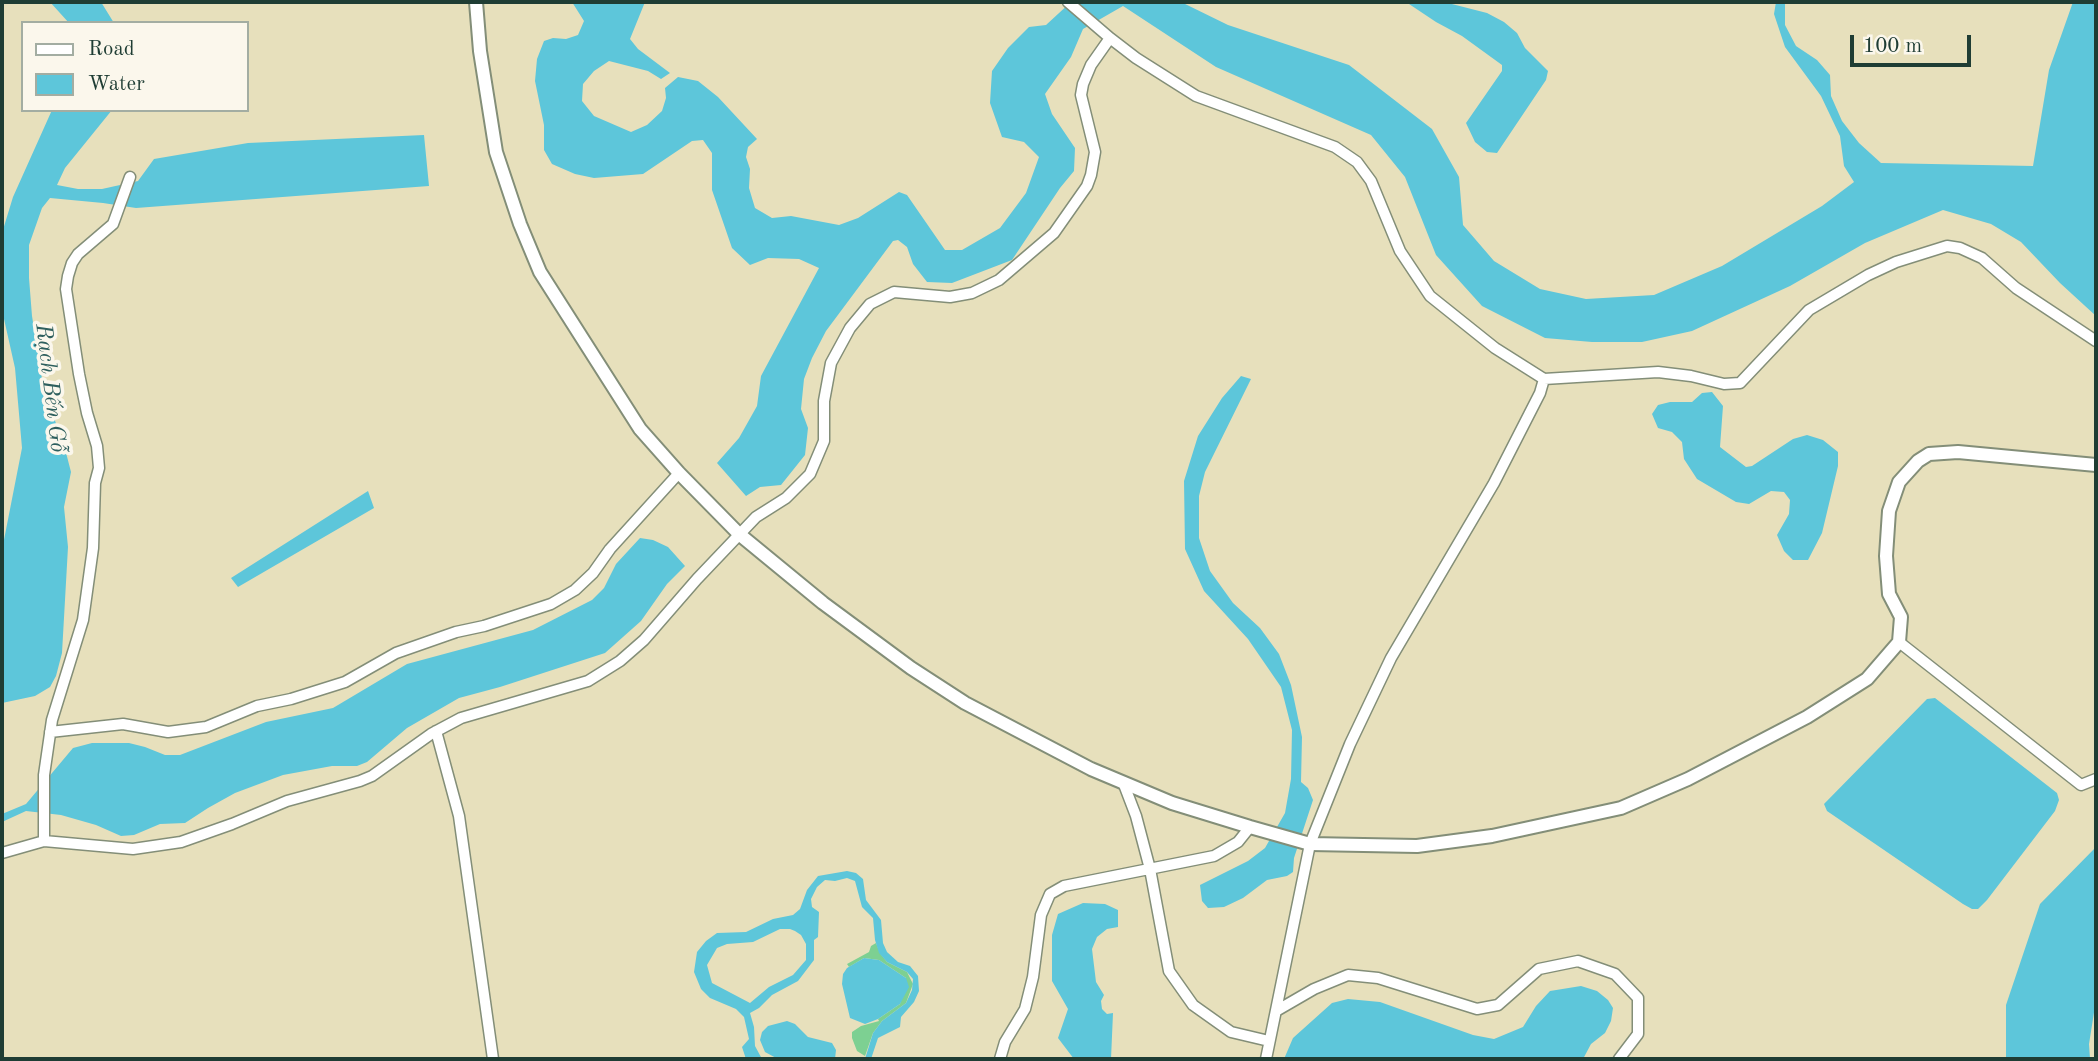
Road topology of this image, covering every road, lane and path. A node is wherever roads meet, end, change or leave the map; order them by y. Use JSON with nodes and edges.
{"nodes":[{"id":1,"x":476,"y":2,"type":"edge"},
{"id":2,"x":1068,"y":2,"type":"edge"},
{"id":3,"x":1110,"y":38,"type":"junction"},
{"id":4,"x":130,"y":177,"type":"dead end"},
{"id":5,"x":2096,"y":341,"type":"edge"},
{"id":6,"x":1544,"y":379,"type":"junction"},
{"id":7,"x":2096,"y":465,"type":"edge"},
{"id":8,"x":679,"y":473,"type":"junction"},
{"id":9,"x":739,"y":534,"type":"junction"},
{"id":10,"x":1899,"y":642,"type":"junction"},
{"id":11,"x":436,"y":731,"type":"junction"},
{"id":12,"x":50,"y":732,"type":"junction"},
{"id":13,"x":2096,"y":779,"type":"edge"},
{"id":14,"x":1123,"y":782,"type":"junction"},
{"id":15,"x":1250,"y":827,"type":"junction"},
{"id":16,"x":44,"y":841,"type":"junction"},
{"id":17,"x":1310,"y":844,"type":"junction"},
{"id":18,"x":2,"y":853,"type":"edge"},
{"id":19,"x":1150,"y":869,"type":"junction"},
{"id":20,"x":1276,"y":1011,"type":"junction"},
{"id":21,"x":1269,"y":1041,"type":"junction"},
{"id":22,"x":493,"y":1059,"type":"edge"},
{"id":23,"x":1000,"y":1059,"type":"edge"},
{"id":24,"x":1266,"y":1059,"type":"edge"},
{"id":25,"x":1619,"y":1059,"type":"edge"}],
"edges":[{"from":1,"to":8,"type":"street"},
{"from":2,"to":3,"type":"street"},
{"from":3,"to":6,"type":"street"},
{"from":3,"to":9,"type":"street"},
{"from":4,"to":12,"type":"street"},
{"from":5,"to":6,"type":"street"},
{"from":6,"to":17,"type":"street"},
{"from":7,"to":10,"type":"street"},
{"from":8,"to":9,"type":"street"},
{"from":8,"to":12,"type":"street"},
{"from":9,"to":11,"type":"street"},
{"from":9,"to":14,"type":"street"},
{"from":10,"to":13,"type":"street"},
{"from":10,"to":17,"type":"street"},
{"from":11,"to":16,"type":"street"},
{"from":11,"to":22,"type":"street"},
{"from":12,"to":16,"type":"street"},
{"from":14,"to":15,"type":"street"},
{"from":14,"to":19,"type":"street"},
{"from":15,"to":17,"type":"street"},
{"from":15,"to":19,"type":"street"},
{"from":16,"to":18,"type":"street"},
{"from":17,"to":20,"type":"street"},
{"from":19,"to":21,"type":"street"},
{"from":19,"to":23,"type":"street"},
{"from":20,"to":21,"type":"street"},
{"from":20,"to":25,"type":"street"},
{"from":21,"to":24,"type":"street"}]}
